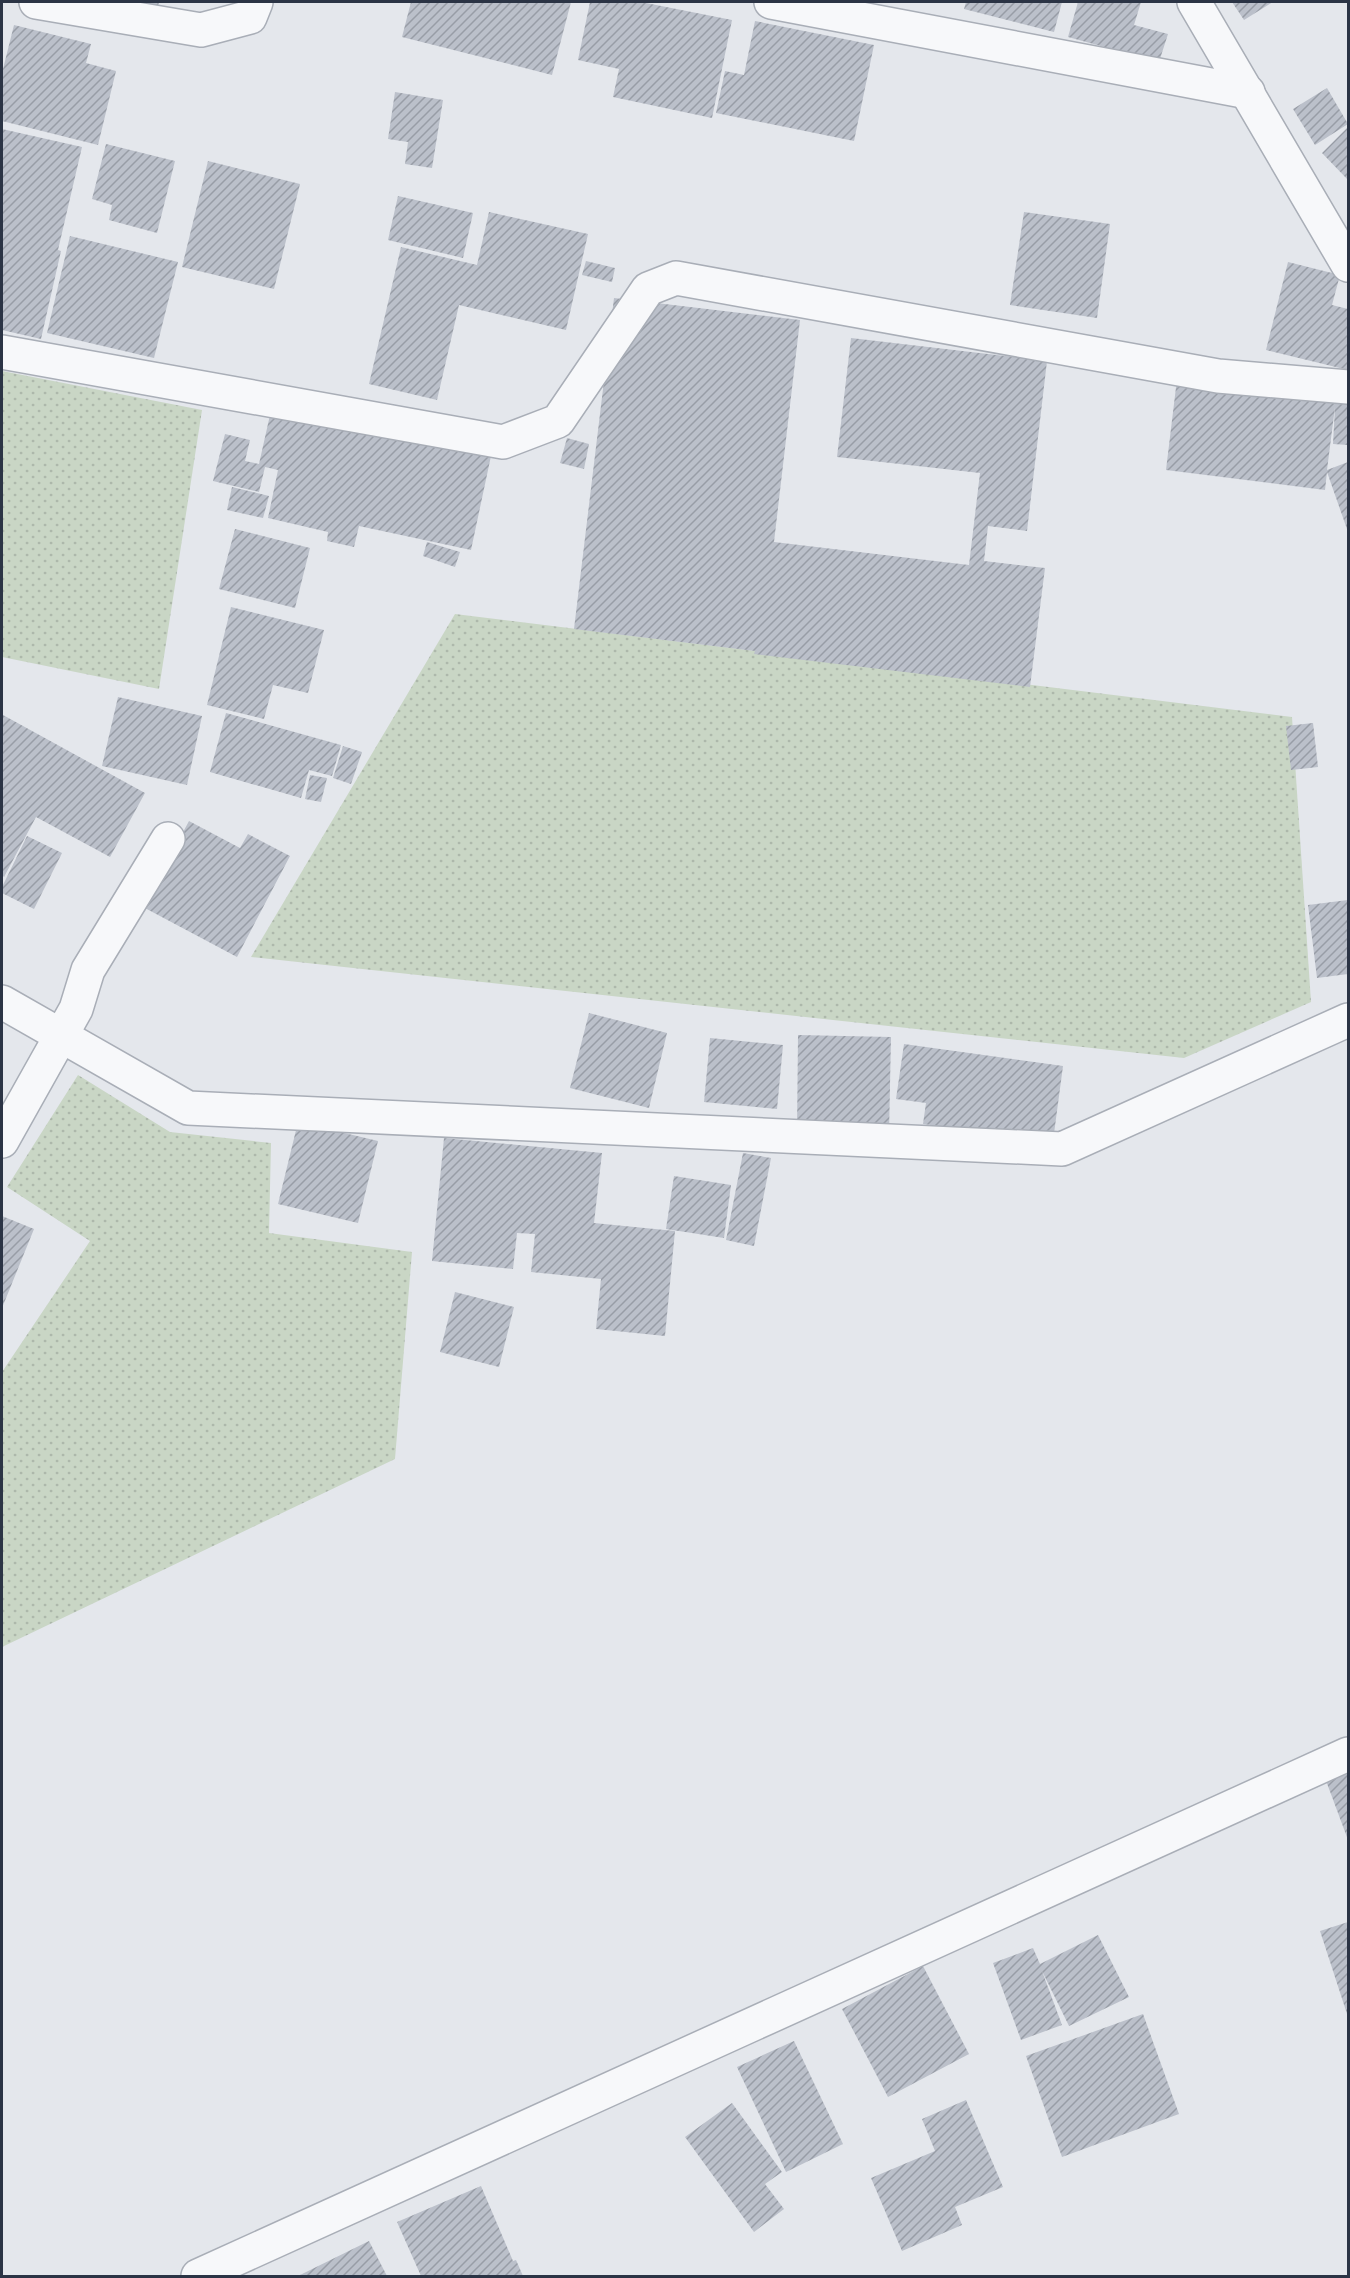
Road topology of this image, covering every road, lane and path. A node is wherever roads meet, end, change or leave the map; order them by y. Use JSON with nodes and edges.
{"nodes":[{"id":1,"x":36,"y":2,"type":"edge"},
{"id":2,"x":256,"y":2,"type":"edge"},
{"id":3,"x":771,"y":2,"type":"edge"},
{"id":4,"x":1194,"y":2,"type":"edge"},
{"id":5,"x":1248,"y":92,"type":"junction"},
{"id":6,"x":1348,"y":265,"type":"edge"},
{"id":7,"x":2,"y":352,"type":"edge"},
{"id":8,"x":1348,"y":387,"type":"edge"},
{"id":9,"x":168,"y":839,"type":"dead end"},
{"id":10,"x":2,"y":1002,"type":"edge"},
{"id":11,"x":1348,"y":1020,"type":"edge"},
{"id":12,"x":61,"y":1035,"type":"junction"},
{"id":13,"x":2,"y":1141,"type":"edge"},
{"id":14,"x":1348,"y":1754,"type":"edge"},
{"id":15,"x":198,"y":2277,"type":"edge"}],
"edges":[{"from":1,"to":2,"type":"street"},
{"from":3,"to":5,"type":"street"},
{"from":4,"to":5,"type":"street"},
{"from":5,"to":6,"type":"street"},
{"from":7,"to":8,"type":"street"},
{"from":9,"to":12,"type":"street"},
{"from":10,"to":12,"type":"street"},
{"from":11,"to":12,"type":"street"},
{"from":12,"to":13,"type":"street"},
{"from":14,"to":15,"type":"street"}]}
